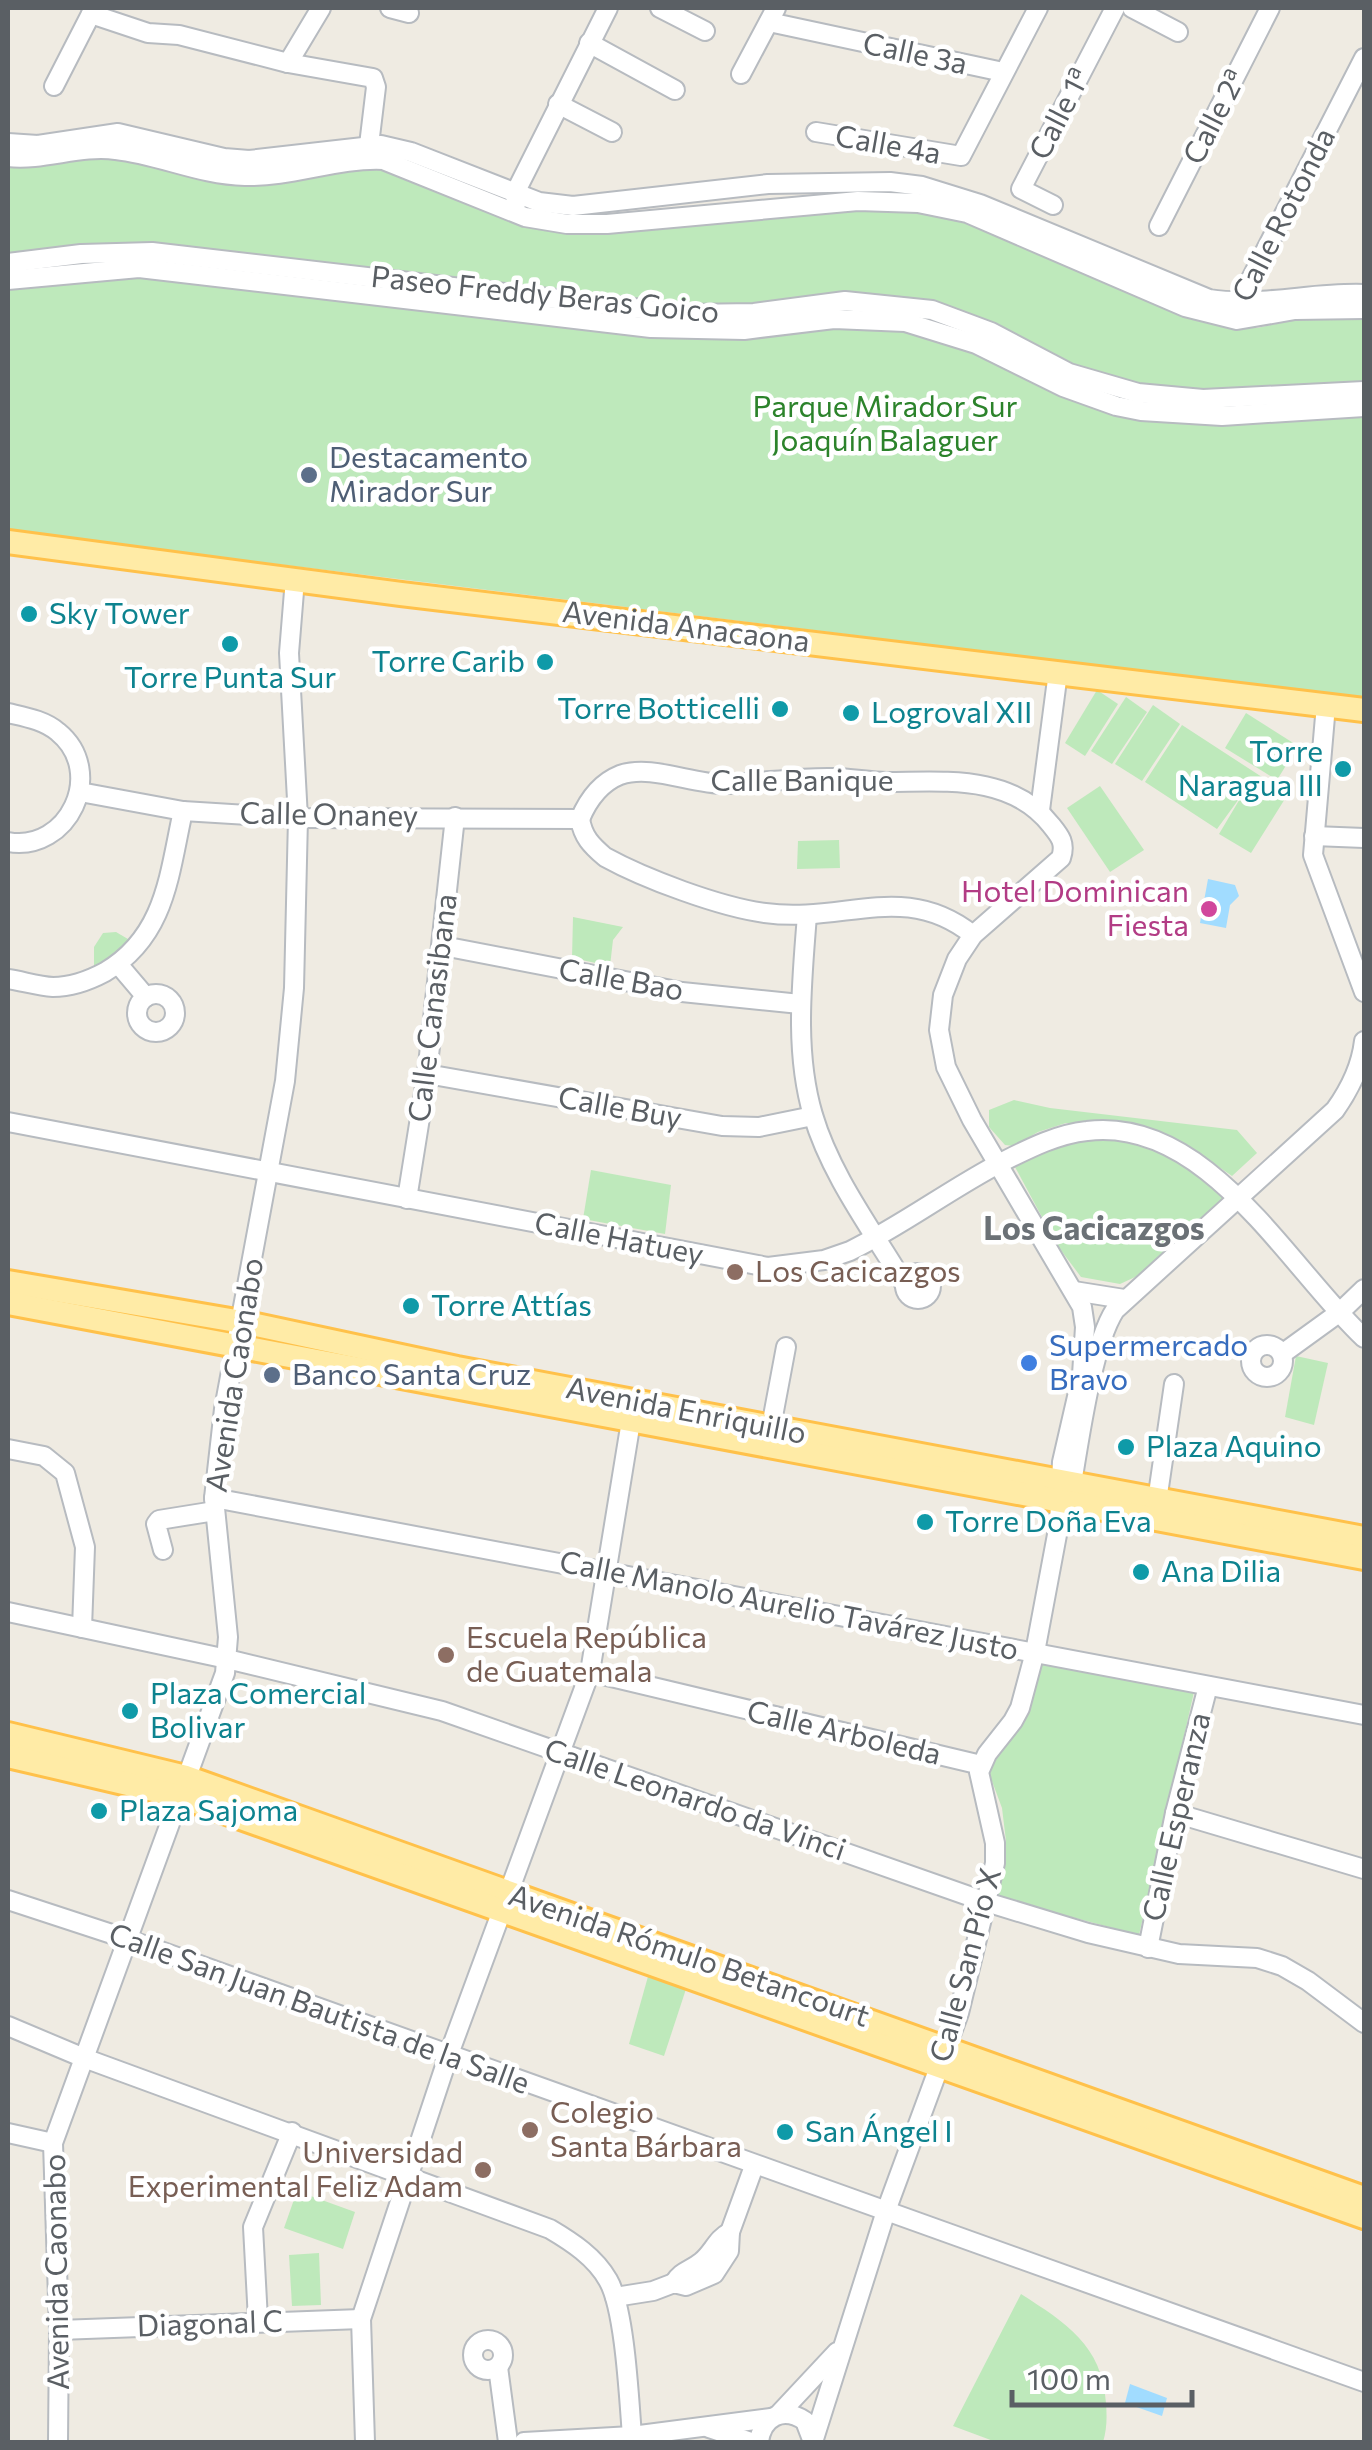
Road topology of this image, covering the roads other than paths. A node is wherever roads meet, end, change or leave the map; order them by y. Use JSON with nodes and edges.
{"nodes":[{"id":1,"x":321,"y":8,"type":"edge"},
{"id":2,"x":390,"y":8,"type":"edge"},
{"id":3,"x":608,"y":8,"type":"edge"},
{"id":4,"x":660,"y":8,"type":"edge"},
{"id":5,"x":1038,"y":8,"type":"edge"},
{"id":6,"x":1114,"y":8,"type":"edge"},
{"id":7,"x":1132,"y":8,"type":"edge"},
{"id":8,"x":1270,"y":8,"type":"edge"},
{"id":9,"x":93,"y":11,"type":"edge"},
{"id":10,"x":410,"y":13,"type":"dead end"},
{"id":11,"x":772,"y":15,"type":"edge"},
{"id":12,"x":706,"y":31,"type":"dead end"},
{"id":13,"x":1178,"y":32,"type":"dead end"},
{"id":14,"x":589,"y":43,"type":"junction"},
{"id":15,"x":1364,"y":58,"type":"edge"},
{"id":16,"x":288,"y":63,"type":"junction"},
{"id":17,"x":1003,"y":72,"type":"junction"},
{"id":18,"x":742,"y":74,"type":"dead end"},
{"id":19,"x":54,"y":86,"type":"dead end"},
{"id":20,"x":674,"y":90,"type":"dead end"},
{"id":21,"x":558,"y":104,"type":"junction"},
{"id":22,"x":612,"y":132,"type":"dead end"},
{"id":23,"x":816,"y":132,"type":"dead end"},
{"id":24,"x":8,"y":143,"type":"edge"},
{"id":25,"x":369,"y":145,"type":"junction"},
{"id":26,"x":8,"y":157,"type":"edge"},
{"id":27,"x":516,"y":193,"type":"junction"},
{"id":28,"x":1053,"y":205,"type":"dead end"},
{"id":29,"x":517,"y":214,"type":"junction"},
{"id":30,"x":1159,"y":226,"type":"dead end"},
{"id":31,"x":8,"y":263,"type":"edge"},
{"id":32,"x":1364,"y":276,"type":"edge"},
{"id":33,"x":8,"y":280,"type":"edge"},
{"id":34,"x":1362,"y":299,"type":"edge"},
{"id":35,"x":1234,"y":311,"type":"junction"},
{"id":36,"x":1364,"y":391,"type":"edge"},
{"id":37,"x":1364,"y":407,"type":"edge"},
{"id":38,"x":8,"y":542,"type":"edge"},
{"id":39,"x":295,"y":579,"type":"junction"},
{"id":40,"x":1058,"y":672,"type":"junction"},
{"id":41,"x":1326,"y":705,"type":"junction"},
{"id":42,"x":1364,"y":710,"type":"edge"},
{"id":43,"x":8,"y":713,"type":"edge"},
{"id":44,"x":80,"y":785,"type":"junction"},
{"id":45,"x":1040,"y":810,"type":"junction"},
{"id":46,"x":183,"y":812,"type":"junction"},
{"id":47,"x":455,"y":817,"type":"junction"},
{"id":48,"x":298,"y":818,"type":"junction"},
{"id":49,"x":580,"y":819,"type":"junction"},
{"id":50,"x":1314,"y":836,"type":"junction"},
{"id":51,"x":1364,"y":838,"type":"edge"},
{"id":52,"x":8,"y":842,"type":"edge"},
{"id":53,"x":807,"y":916,"type":"junction"},
{"id":54,"x":973,"y":936,"type":"junction"},
{"id":55,"x":443,"y":946,"type":"junction"},
{"id":56,"x":118,"y":964,"type":"junction"},
{"id":57,"x":8,"y":979,"type":"edge"},
{"id":58,"x":1364,"y":992,"type":"edge"},
{"id":59,"x":146,"y":997,"type":"dead end"},
{"id":60,"x":800,"y":1004,"type":"junction"},
{"id":61,"x":1364,"y":1042,"type":"edge"},
{"id":62,"x":427,"y":1074,"type":"junction"},
{"id":63,"x":813,"y":1116,"type":"junction"},
{"id":64,"x":8,"y":1122,"type":"edge"},
{"id":65,"x":998,"y":1164,"type":"junction"},
{"id":66,"x":268,"y":1173,"type":"junction"},
{"id":67,"x":406,"y":1199,"type":"junction"},
{"id":68,"x":1238,"y":1199,"type":"junction"},
{"id":69,"x":877,"y":1238,"type":"junction"},
{"id":70,"x":8,"y":1282,"type":"edge"},
{"id":71,"x":905,"y":1285,"type":"dead end"},
{"id":72,"x":1364,"y":1289,"type":"edge"},
{"id":73,"x":1074,"y":1290,"type":"junction"},
{"id":74,"x":1124,"y":1299,"type":"junction"},
{"id":75,"x":8,"y":1303,"type":"edge"},
{"id":76,"x":1340,"y":1312,"type":"junction"},
{"id":77,"x":242,"y":1322,"type":"junction"},
{"id":78,"x":1364,"y":1338,"type":"edge"},
{"id":79,"x":236,"y":1346,"type":"junction"},
{"id":80,"x":786,"y":1347,"type":"dead end"},
{"id":81,"x":1282,"y":1354,"type":"dead end"},
{"id":82,"x":456,"y":1378,"type":"junction"},
{"id":83,"x":1174,"y":1384,"type":"dead end"},
{"id":84,"x":631,"y":1422,"type":"junction"},
{"id":85,"x":771,"y":1427,"type":"junction"},
{"id":86,"x":8,"y":1449,"type":"edge"},
{"id":87,"x":1064,"y":1499,"type":"junction"},
{"id":88,"x":1158,"y":1501,"type":"junction"},
{"id":89,"x":214,"y":1505,"type":"junction"},
{"id":90,"x":1364,"y":1538,"type":"edge"},
{"id":91,"x":163,"y":1550,"type":"dead end"},
{"id":92,"x":1364,"y":1558,"type":"edge"},
{"id":93,"x":606,"y":1572,"type":"junction"},
{"id":94,"x":8,"y":1612,"type":"edge"},
{"id":95,"x":82,"y":1628,"type":"junction"},
{"id":96,"x":1035,"y":1652,"type":"junction"},
{"id":97,"x":227,"y":1659,"type":"junction"},
{"id":98,"x":590,"y":1672,"type":"junction"},
{"id":99,"x":1208,"y":1686,"type":"junction"},
{"id":100,"x":1364,"y":1715,"type":"edge"},
{"id":101,"x":8,"y":1734,"type":"edge"},
{"id":102,"x":560,"y":1753,"type":"junction"},
{"id":103,"x":8,"y":1756,"type":"edge"},
{"id":104,"x":981,"y":1765,"type":"junction"},
{"id":105,"x":182,"y":1786,"type":"junction"},
{"id":106,"x":1174,"y":1813,"type":"junction"},
{"id":107,"x":1364,"y":1869,"type":"edge"},
{"id":108,"x":8,"y":1900,"type":"edge"},
{"id":109,"x":505,"y":1902,"type":"junction"},
{"id":110,"x":986,"y":1902,"type":"junction"},
{"id":111,"x":127,"y":1939,"type":"junction"},
{"id":112,"x":1148,"y":1948,"type":"junction"},
{"id":113,"x":1364,"y":2023,"type":"edge"},
{"id":114,"x":8,"y":2026,"type":"edge"},
{"id":115,"x":449,"y":2054,"type":"junction"},
{"id":116,"x":944,"y":2056,"type":"junction"},
{"id":117,"x":84,"y":2058,"type":"junction"},
{"id":118,"x":292,"y":2132,"type":"junction"},
{"id":119,"x":8,"y":2134,"type":"edge"},
{"id":120,"x":53,"y":2143,"type":"junction"},
{"id":121,"x":754,"y":2166,"type":"junction"},
{"id":122,"x":411,"y":2177,"type":"junction"},
{"id":123,"x":1364,"y":2198,"type":"edge"},
{"id":124,"x":886,"y":2211,"type":"junction"},
{"id":125,"x":1364,"y":2217,"type":"edge"},
{"id":126,"x":615,"y":2297,"type":"junction"},
{"id":127,"x":361,"y":2319,"type":"junction"},
{"id":128,"x":258,"y":2320,"type":"junction"},
{"id":129,"x":60,"y":2330,"type":"junction"},
{"id":130,"x":841,"y":2348,"type":"junction"},
{"id":131,"x":498,"y":2367,"type":"dead end"},
{"id":132,"x":1364,"y":2382,"type":"edge"},
{"id":133,"x":775,"y":2416,"type":"junction"},
{"id":134,"x":699,"y":2426,"type":"junction"},
{"id":135,"x":632,"y":2436,"type":"junction"},
{"id":136,"x":58,"y":2442,"type":"edge"},
{"id":137,"x":365,"y":2442,"type":"edge"},
{"id":138,"x":508,"y":2442,"type":"edge"},
{"id":139,"x":524,"y":2442,"type":"edge"},
{"id":140,"x":750,"y":2442,"type":"edge"},
{"id":141,"x":759,"y":2442,"type":"edge"},
{"id":142,"x":813,"y":2442,"type":"edge"}],
"edges":[{"from":1,"to":16,"type":"street"},
{"from":2,"to":10,"type":"street"},
{"from":3,"to":14,"type":"street"},
{"from":4,"to":12,"type":"street"},
{"from":5,"to":17,"type":"street"},
{"from":6,"to":28,"type":"street","name":"Calle 1ª"},
{"from":7,"to":13,"type":"street"},
{"from":8,"to":30,"type":"street","name":"Calle 2ª"},
{"from":9,"to":16,"type":"street"},
{"from":9,"to":19,"type":"street"},
{"from":11,"to":17,"type":"street","name":"Calle 3a"},
{"from":11,"to":18,"type":"street"},
{"from":14,"to":20,"type":"street"},
{"from":14,"to":21,"type":"street"},
{"from":15,"to":35,"type":"street","name":"Calle Rotonda"},
{"from":16,"to":25,"type":"street"},
{"from":17,"to":23,"type":"street","name":"Calle 4a"},
{"from":21,"to":22,"type":"street"},
{"from":21,"to":27,"type":"street"},
{"from":24,"to":25,"type":"street"},
{"from":25,"to":27,"type":"street"},
{"from":26,"to":29,"type":"street"},
{"from":27,"to":29,"type":"street"},
{"from":27,"to":35,"type":"street"},
{"from":29,"to":35,"type":"street"},
{"from":31,"to":36,"type":"street","name":"Paseo Freddy Beras Goico"},
{"from":32,"to":34,"type":"street"},
{"from":33,"to":37,"type":"street","name":"Paseo Freddy Beras Goico"},
{"from":34,"to":35,"type":"street"},
{"from":38,"to":39,"type":"main road","name":"Avenida Anacaona"},
{"from":39,"to":40,"type":"main road","name":"Avenida Anacaona"},
{"from":39,"to":48,"type":"street","name":"Avenida Caonabo"},
{"from":40,"to":41,"type":"main road","name":"Avenida Anacaona"},
{"from":40,"to":45,"type":"street"},
{"from":41,"to":42,"type":"main road","name":"Avenida Anacaona"},
{"from":41,"to":50,"type":"street"},
{"from":43,"to":44,"type":"street"},
{"from":44,"to":46,"type":"street","name":"Calle Onaney"},
{"from":44,"to":52,"type":"street"},
{"from":45,"to":49,"type":"street","name":"Calle Banique"},
{"from":45,"to":54,"type":"street"},
{"from":46,"to":48,"type":"street","name":"Calle Onaney"},
{"from":46,"to":56,"type":"street"},
{"from":47,"to":48,"type":"street","name":"Calle Onaney"},
{"from":47,"to":49,"type":"street","name":"Calle Onaney"},
{"from":47,"to":55,"type":"street","name":"Calle Canasibana"},
{"from":48,"to":66,"type":"street","name":"Avenida Caonabo"},
{"from":49,"to":53,"type":"street"},
{"from":50,"to":51,"type":"street"},
{"from":50,"to":58,"type":"street"},
{"from":53,"to":54,"type":"street"},
{"from":53,"to":60,"type":"street"},
{"from":54,"to":65,"type":"street"},
{"from":55,"to":60,"type":"street","name":"Calle Bao"},
{"from":55,"to":62,"type":"street","name":"Calle Canasibana"},
{"from":56,"to":57,"type":"street"},
{"from":56,"to":59,"type":"street"},
{"from":60,"to":63,"type":"street"},
{"from":61,"to":68,"type":"street"},
{"from":62,"to":63,"type":"street","name":"Calle Buy"},
{"from":62,"to":67,"type":"street","name":"Calle Canasibana"},
{"from":63,"to":69,"type":"street"},
{"from":64,"to":66,"type":"street","name":"Calle Hatuey"},
{"from":65,"to":68,"type":"street","name":"Calle Hatuey"},
{"from":65,"to":69,"type":"street","name":"Calle Hatuey"},
{"from":65,"to":73,"type":"street"},
{"from":66,"to":67,"type":"street","name":"Calle Hatuey"},
{"from":66,"to":77,"type":"street","name":"Avenida Caonabo"},
{"from":67,"to":69,"type":"street","name":"Calle Hatuey"},
{"from":68,"to":74,"type":"street"},
{"from":68,"to":76,"type":"street","name":"Calle Hatuey"},
{"from":69,"to":71,"type":"street"},
{"from":70,"to":77,"type":"main road","name":"Avenida Enriquillo"},
{"from":72,"to":76,"type":"street"},
{"from":73,"to":74,"type":"street"},
{"from":73,"to":87,"type":"street"},
{"from":74,"to":87,"type":"street"},
{"from":75,"to":79,"type":"main road","name":"Avenida Enriquillo"},
{"from":76,"to":78,"type":"street","name":"Calle Hatuey"},
{"from":76,"to":81,"type":"street"},
{"from":77,"to":79,"type":"street","name":"Avenida Caonabo"},
{"from":77,"to":82,"type":"main road","name":"Avenida Enriquillo"},
{"from":79,"to":82,"type":"main road","name":"Avenida Enriquillo"},
{"from":79,"to":89,"type":"street","name":"Avenida Caonabo"},
{"from":80,"to":85,"type":"street"},
{"from":82,"to":84,"type":"main road","name":"Avenida Enriquillo"},
{"from":82,"to":85,"type":"main road","name":"Avenida Enriquillo"},
{"from":83,"to":88,"type":"street"},
{"from":84,"to":87,"type":"main road","name":"Avenida Enriquillo"},
{"from":84,"to":93,"type":"street"},
{"from":85,"to":87,"type":"main road","name":"Avenida Enriquillo"},
{"from":86,"to":95,"type":"street"},
{"from":87,"to":88,"type":"main road","name":"Avenida Enriquillo"},
{"from":87,"to":92,"type":"main road","name":"Avenida Enriquillo"},
{"from":87,"to":96,"type":"street"},
{"from":88,"to":90,"type":"main road","name":"Avenida Enriquillo"},
{"from":89,"to":91,"type":"street","name":"Calle Manolo Aurelio Tavárez Justo"},
{"from":89,"to":93,"type":"street","name":"Calle Manolo Aurelio Tavárez Justo"},
{"from":89,"to":97,"type":"street","name":"Avenida Caonabo"},
{"from":93,"to":96,"type":"street","name":"Calle Manolo Aurelio Tavárez Justo"},
{"from":93,"to":98,"type":"street"},
{"from":94,"to":95,"type":"street","name":"Calle Leonardo da Vinci"},
{"from":95,"to":97,"type":"street","name":"Calle Leonardo da Vinci"},
{"from":96,"to":99,"type":"street","name":"Calle Manolo Aurelio Tavárez Justo"},
{"from":96,"to":104,"type":"street"},
{"from":97,"to":102,"type":"street","name":"Calle Leonardo da Vinci"},
{"from":97,"to":105,"type":"street","name":"Avenida Caonabo"},
{"from":98,"to":102,"type":"street"},
{"from":98,"to":104,"type":"street","name":"Calle Arboleda"},
{"from":99,"to":100,"type":"street","name":"Calle Manolo Aurelio Tavárez Justo"},
{"from":99,"to":106,"type":"street","name":"Calle Esperanza"},
{"from":101,"to":105,"type":"main road","name":"Avenida Rómulo Betancourt"},
{"from":102,"to":109,"type":"street"},
{"from":102,"to":110,"type":"street","name":"Calle Leonardo da Vinci"},
{"from":103,"to":105,"type":"main road","name":"Avenida Rómulo Betancourt"},
{"from":104,"to":110,"type":"street","name":"Calle San Pío X"},
{"from":105,"to":109,"type":"main road","name":"Avenida Rómulo Betancourt"},
{"from":105,"to":111,"type":"street","name":"Avenida Caonabo"},
{"from":106,"to":107,"type":"street"},
{"from":106,"to":112,"type":"street","name":"Calle Esperanza"},
{"from":108,"to":111,"type":"street","name":"Calle San Juan Bautista de la Salle"},
{"from":109,"to":115,"type":"street"},
{"from":109,"to":116,"type":"main road","name":"Avenida Rómulo Betancourt"},
{"from":110,"to":112,"type":"street","name":"Calle Leonardo da Vinci"},
{"from":110,"to":116,"type":"street","name":"Calle San Pío X"},
{"from":111,"to":115,"type":"street","name":"Calle San Juan Bautista de la Salle"},
{"from":111,"to":117,"type":"street","name":"Avenida Caonabo"},
{"from":112,"to":113,"type":"street","name":"Calle Leonardo da Vinci"},
{"from":114,"to":117,"type":"street"},
{"from":115,"to":121,"type":"street","name":"Calle San Juan Bautista de la Salle"},
{"from":115,"to":122,"type":"street"},
{"from":116,"to":123,"type":"main road","name":"Avenida Rómulo Betancourt"},
{"from":116,"to":124,"type":"street","name":"Calle San Pío X"},
{"from":116,"to":125,"type":"main road","name":"Avenida Rómulo Betancourt"},
{"from":117,"to":118,"type":"street"},
{"from":117,"to":120,"type":"street","name":"Avenida Caonabo"},
{"from":118,"to":122,"type":"street"},
{"from":118,"to":128,"type":"street"},
{"from":119,"to":120,"type":"street"},
{"from":120,"to":129,"type":"street","name":"Avenida Caonabo"},
{"from":121,"to":124,"type":"street","name":"Calle San Juan Bautista de la Salle"},
{"from":121,"to":126,"type":"street"},
{"from":122,"to":126,"type":"street"},
{"from":122,"to":127,"type":"street"},
{"from":124,"to":130,"type":"street","name":"Calle San Pío X"},
{"from":124,"to":132,"type":"street","name":"Calle San Juan Bautista de la Salle"},
{"from":126,"to":135,"type":"street"},
{"from":127,"to":128,"type":"street","name":"Diagonal C"},
{"from":127,"to":137,"type":"street"},
{"from":128,"to":129,"type":"street","name":"Diagonal C"},
{"from":129,"to":136,"type":"street","name":"Avenida Caonabo"},
{"from":130,"to":133,"type":"street","name":"Calle San Pío X"},
{"from":130,"to":142,"type":"street","name":"Calle San Pío X"},
{"from":131,"to":138,"type":"street"},
{"from":133,"to":134,"type":"street"},
{"from":133,"to":141,"type":"street","name":"Calle San Pío X"},
{"from":133,"to":142,"type":"street"},
{"from":134,"to":135,"type":"street"},
{"from":134,"to":140,"type":"street"},
{"from":135,"to":139,"type":"street"}]}
